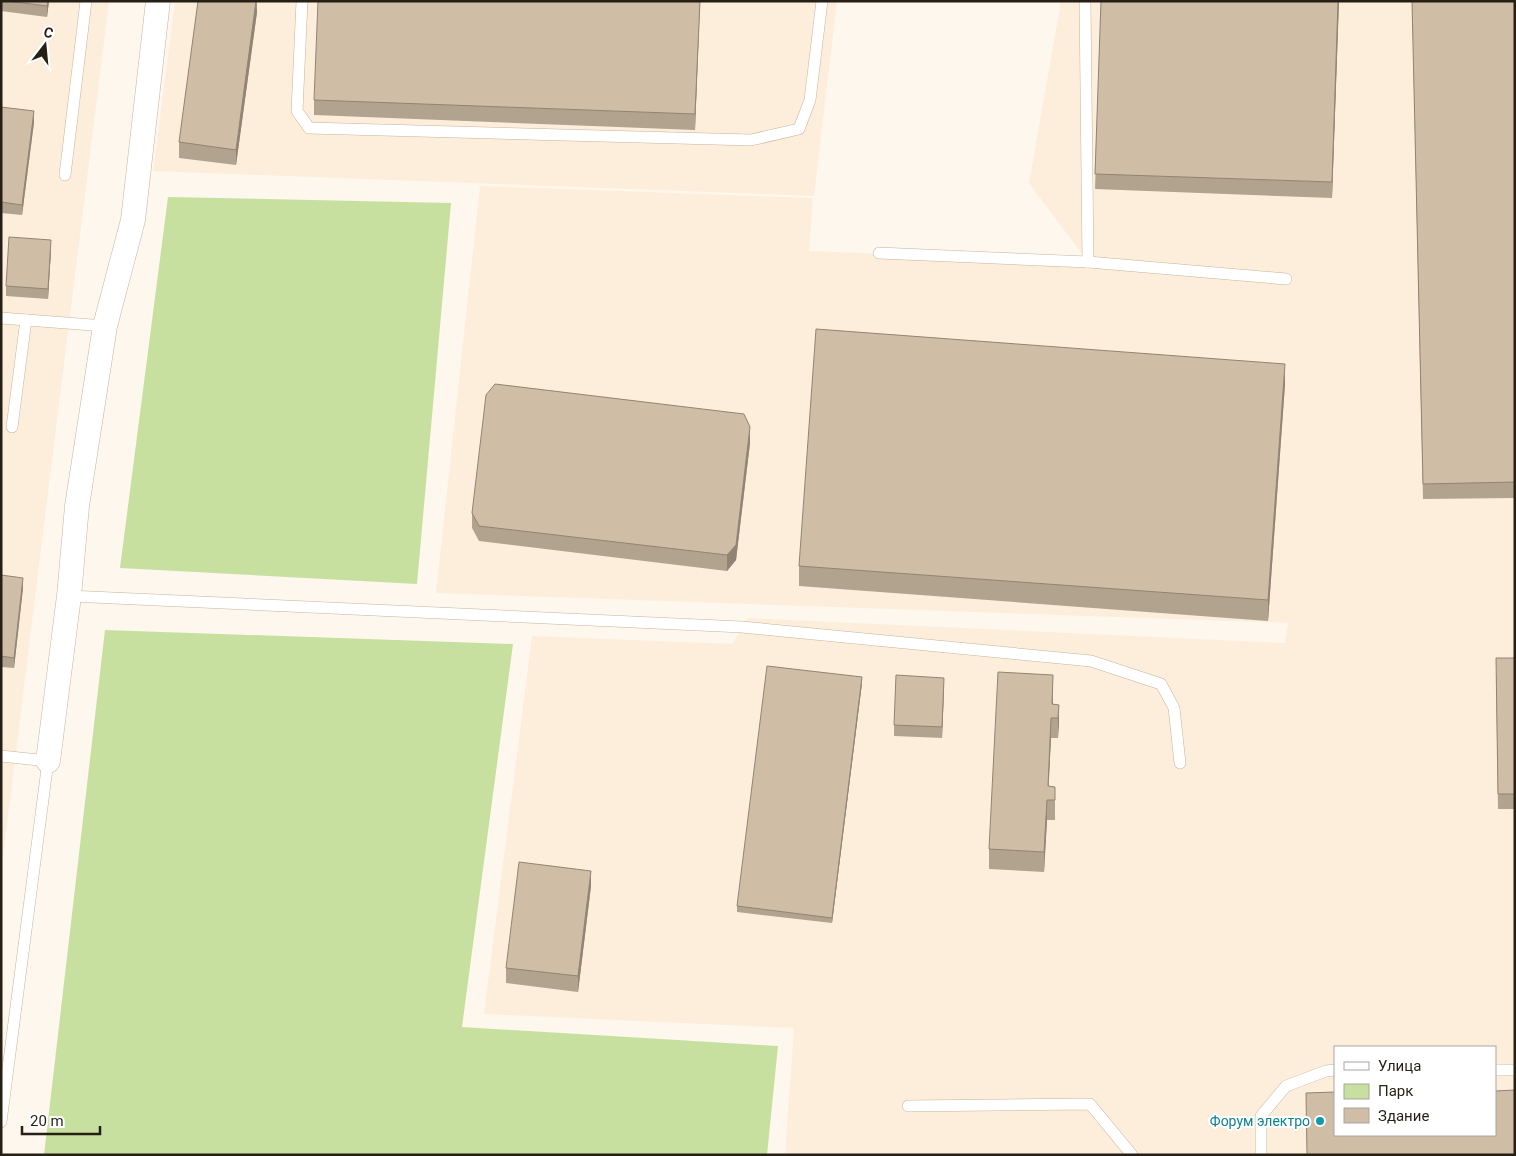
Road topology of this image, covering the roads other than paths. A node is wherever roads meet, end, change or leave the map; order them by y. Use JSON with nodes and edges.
{"nodes":[{"id":1,"x":86,"y":1,"type":"edge"},
{"id":2,"x":158,"y":1,"type":"edge"},
{"id":3,"x":302,"y":1,"type":"edge"},
{"id":4,"x":822,"y":1,"type":"edge"},
{"id":5,"x":1085,"y":1,"type":"edge"},
{"id":6,"x":65,"y":175,"type":"dead end"},
{"id":7,"x":879,"y":253,"type":"dead end"},
{"id":8,"x":1088,"y":262,"type":"junction"},
{"id":9,"x":1286,"y":279,"type":"dead end"},
{"id":10,"x":1,"y":318,"type":"edge"},
{"id":11,"x":26,"y":320,"type":"junction"},
{"id":12,"x":106,"y":326,"type":"junction"},
{"id":13,"x":12,"y":427,"type":"dead end"},
{"id":14,"x":70,"y":596,"type":"junction"},
{"id":15,"x":1,"y":756,"type":"edge"},
{"id":16,"x":48,"y":761,"type":"junction"},
{"id":17,"x":1180,"y":763,"type":"dead end"},
{"id":18,"x":1334,"y":1070,"type":"edge"},
{"id":19,"x":1496,"y":1070,"type":"edge"},
{"id":20,"x":1515,"y":1070,"type":"edge"},
{"id":21,"x":908,"y":1106,"type":"dead end"},
{"id":22,"x":1,"y":1122,"type":"edge"},
{"id":23,"x":1132,"y":1155,"type":"edge"},
{"id":24,"x":1261,"y":1155,"type":"edge"}],
"edges":[{"from":1,"to":6,"type":"lane"},
{"from":2,"to":12,"type":"street"},
{"from":3,"to":4,"type":"lane"},
{"from":5,"to":8,"type":"lane"},
{"from":7,"to":8,"type":"lane"},
{"from":8,"to":9,"type":"lane"},
{"from":10,"to":11,"type":"lane"},
{"from":11,"to":12,"type":"lane"},
{"from":11,"to":13,"type":"lane"},
{"from":12,"to":14,"type":"street"},
{"from":14,"to":16,"type":"street"},
{"from":14,"to":17,"type":"lane"},
{"from":15,"to":16,"type":"lane"},
{"from":16,"to":22,"type":"lane"},
{"from":18,"to":24,"type":"lane"},
{"from":19,"to":20,"type":"lane"},
{"from":21,"to":23,"type":"lane"}]}
